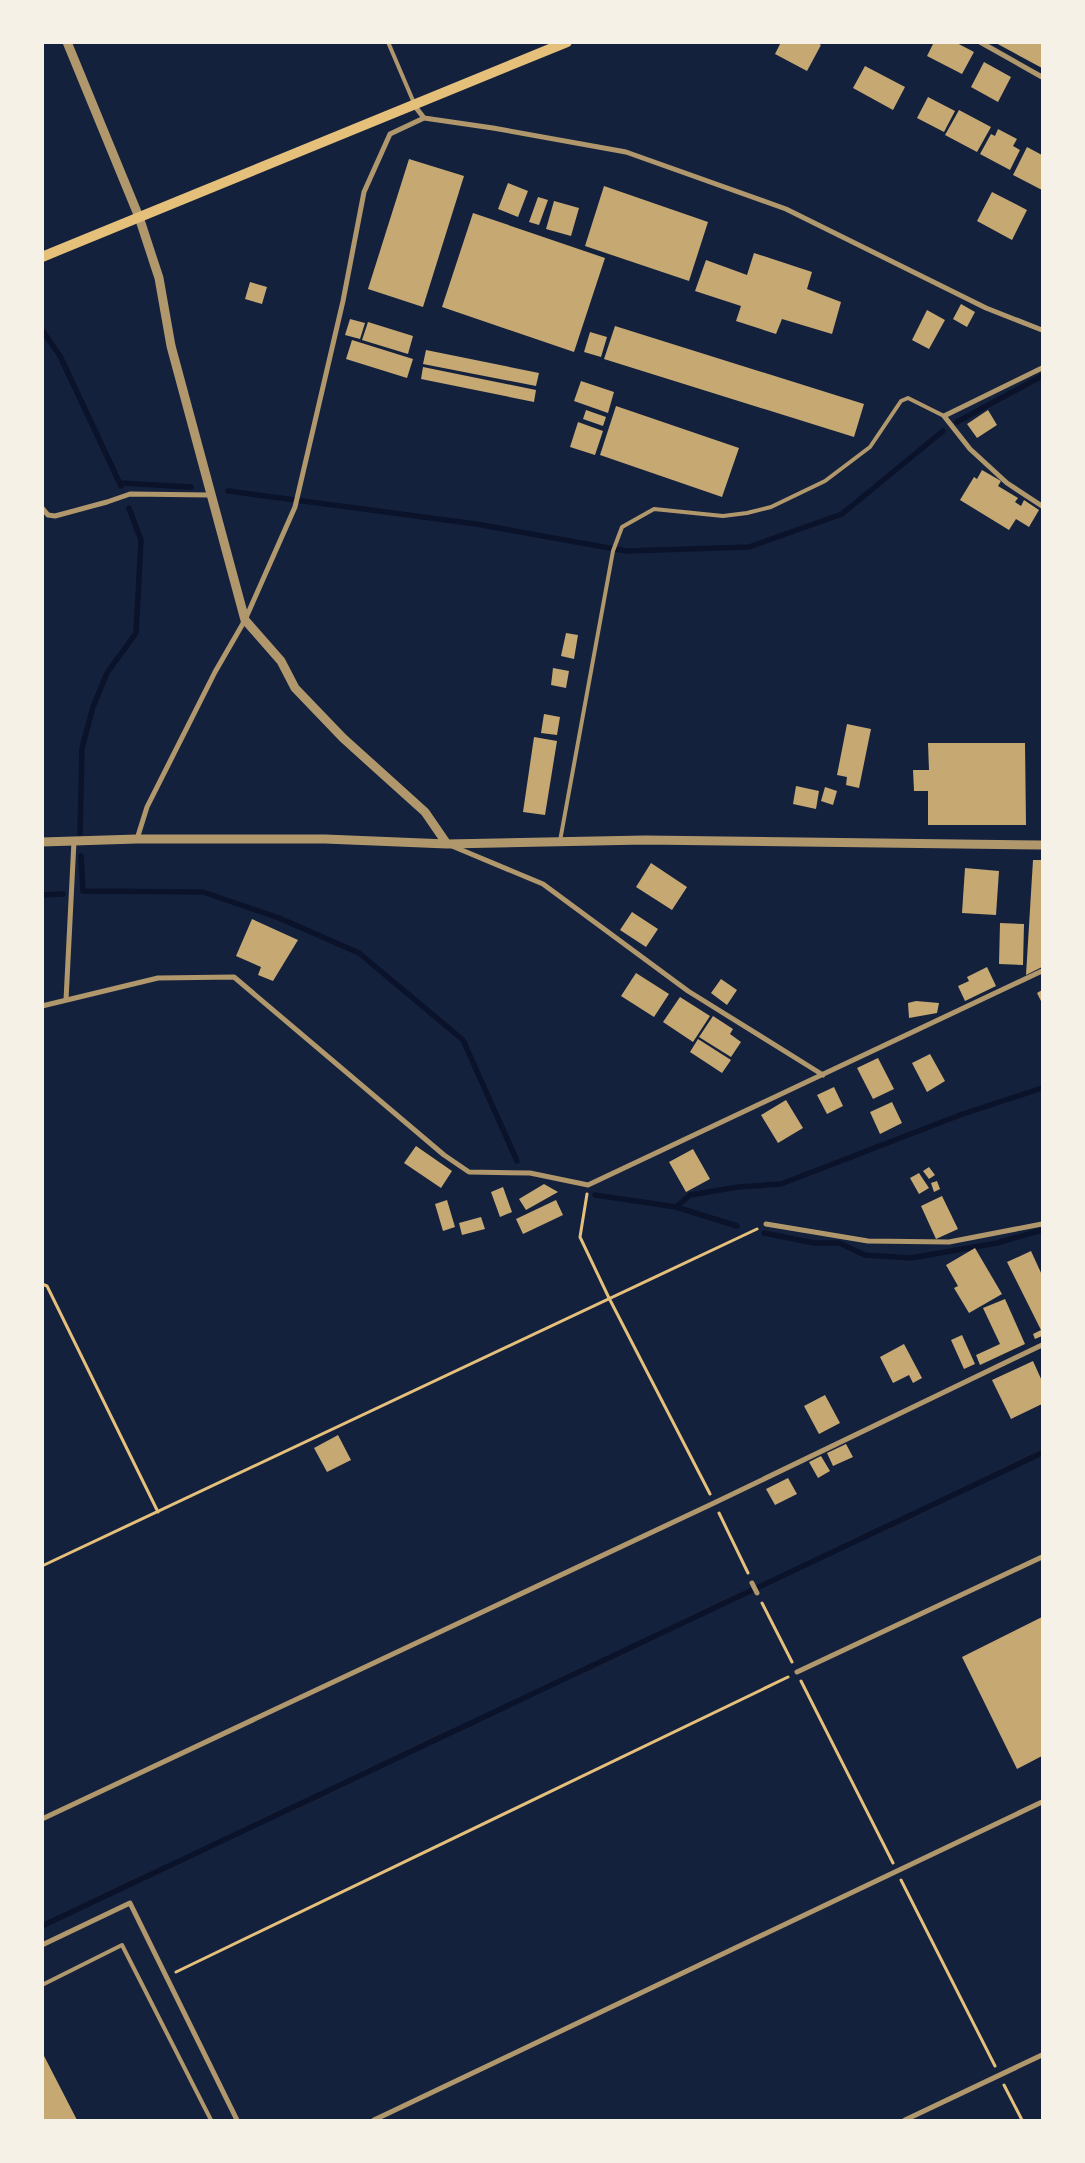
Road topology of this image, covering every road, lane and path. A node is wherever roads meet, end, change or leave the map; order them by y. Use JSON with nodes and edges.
{"nodes":[{"id":1,"x":67,"y":42,"type":"edge"},
{"id":2,"x":388,"y":42,"type":"edge"},
{"id":3,"x":567,"y":42,"type":"edge"},
{"id":4,"x":980,"y":42,"type":"edge"},
{"id":5,"x":1042,"y":77,"type":"edge"},
{"id":6,"x":414,"y":105,"type":"junction"},
{"id":7,"x":424,"y":118,"type":"junction"},
{"id":8,"x":139,"y":217,"type":"junction"},
{"id":9,"x":42,"y":257,"type":"edge"},
{"id":10,"x":1042,"y":330,"type":"edge"},
{"id":11,"x":1042,"y":368,"type":"edge"},
{"id":12,"x":944,"y":416,"type":"junction"},
{"id":13,"x":210,"y":495,"type":"junction"},
{"id":14,"x":1042,"y":506,"type":"edge"},
{"id":15,"x":42,"y":508,"type":"edge"},
{"id":16,"x":245,"y":620,"type":"junction"},
{"id":17,"x":138,"y":839,"type":"junction"},
{"id":18,"x":74,"y":841,"type":"junction"},
{"id":19,"x":42,"y":842,"type":"edge"},
{"id":20,"x":559,"y":842,"type":"junction"},
{"id":21,"x":447,"y":844,"type":"junction"},
{"id":22,"x":1042,"y":844,"type":"edge"},
{"id":23,"x":1042,"y":971,"type":"edge"},
{"id":24,"x":66,"y":1000,"type":"junction"},
{"id":25,"x":42,"y":1006,"type":"edge"},
{"id":26,"x":823,"y":1075,"type":"junction"},
{"id":27,"x":588,"y":1185,"type":"junction"},
{"id":28,"x":766,"y":1224,"type":"joint"},
{"id":29,"x":1042,"y":1224,"type":"edge"},
{"id":30,"x":42,"y":1284,"type":"edge"},
{"id":31,"x":608,"y":1298,"type":"junction"},
{"id":32,"x":1042,"y":1345,"type":"edge"},
{"id":33,"x":714,"y":1503,"type":"junction"},
{"id":34,"x":158,"y":1512,"type":"junction"},
{"id":35,"x":1042,"y":1556,"type":"edge"},
{"id":36,"x":42,"y":1566,"type":"edge"},
{"id":37,"x":752,"y":1583,"type":"joint"},
{"id":38,"x":757,"y":1593,"type":"joint"},
{"id":39,"x":797,"y":1672,"type":"junction"},
{"id":40,"x":1042,"y":1802,"type":"edge"},
{"id":41,"x":42,"y":1819,"type":"edge"},
{"id":42,"x":897,"y":1871,"type":"junction"},
{"id":43,"x":42,"y":1945,"type":"edge"},
{"id":44,"x":167,"y":1977,"type":"junction"},
{"id":45,"x":42,"y":1985,"type":"edge"},
{"id":46,"x":1042,"y":2055,"type":"edge"},
{"id":47,"x":999,"y":2076,"type":"junction"},
{"id":48,"x":211,"y":2120,"type":"edge"},
{"id":49,"x":237,"y":2120,"type":"edge"},
{"id":50,"x":374,"y":2120,"type":"edge"},
{"id":51,"x":905,"y":2120,"type":"edge"},
{"id":52,"x":1022,"y":2120,"type":"edge"}],
"edges":[{"from":1,"to":8,"type":"street"},
{"from":2,"to":6,"type":"lane"},
{"from":3,"to":6,"type":"main road"},
{"from":4,"to":5,"type":"street"},
{"from":6,"to":7,"type":"street"},
{"from":6,"to":8,"type":"main road"},
{"from":7,"to":10,"type":"street"},
{"from":7,"to":16,"type":"street"},
{"from":8,"to":9,"type":"main road"},
{"from":8,"to":13,"type":"street"},
{"from":11,"to":12,"type":"street"},
{"from":12,"to":14,"type":"street"},
{"from":12,"to":20,"type":"lane"},
{"from":13,"to":15,"type":"street"},
{"from":13,"to":16,"type":"street"},
{"from":16,"to":17,"type":"street"},
{"from":16,"to":21,"type":"street"},
{"from":17,"to":18,"type":"street"},
{"from":17,"to":21,"type":"street"},
{"from":18,"to":19,"type":"street"},
{"from":18,"to":24,"type":"street"},
{"from":20,"to":21,"type":"street"},
{"from":20,"to":22,"type":"street"},
{"from":21,"to":26,"type":"street"},
{"from":23,"to":26,"type":"street"},
{"from":24,"to":25,"type":"street"},
{"from":24,"to":27,"type":"street"},
{"from":26,"to":27,"type":"street"},
{"from":27,"to":31,"type":"path"},
{"from":28,"to":29,"type":"street"},
{"from":28,"to":31,"type":"path"},
{"from":30,"to":34,"type":"path"},
{"from":31,"to":33,"type":"path"},
{"from":31,"to":34,"type":"path"},
{"from":32,"to":33,"type":"street"},
{"from":33,"to":37,"type":"path"},
{"from":33,"to":41,"type":"street"},
{"from":34,"to":36,"type":"path"},
{"from":35,"to":39,"type":"street"},
{"from":37,"to":38,"type":"street"},
{"from":38,"to":39,"type":"path"},
{"from":39,"to":42,"type":"path"},
{"from":39,"to":44,"type":"path"},
{"from":40,"to":42,"type":"street"},
{"from":42,"to":47,"type":"path"},
{"from":42,"to":50,"type":"street"},
{"from":43,"to":44,"type":"street"},
{"from":44,"to":49,"type":"street"},
{"from":45,"to":48,"type":"lane"},
{"from":46,"to":47,"type":"street"},
{"from":47,"to":51,"type":"street"},
{"from":47,"to":52,"type":"path"}]}
